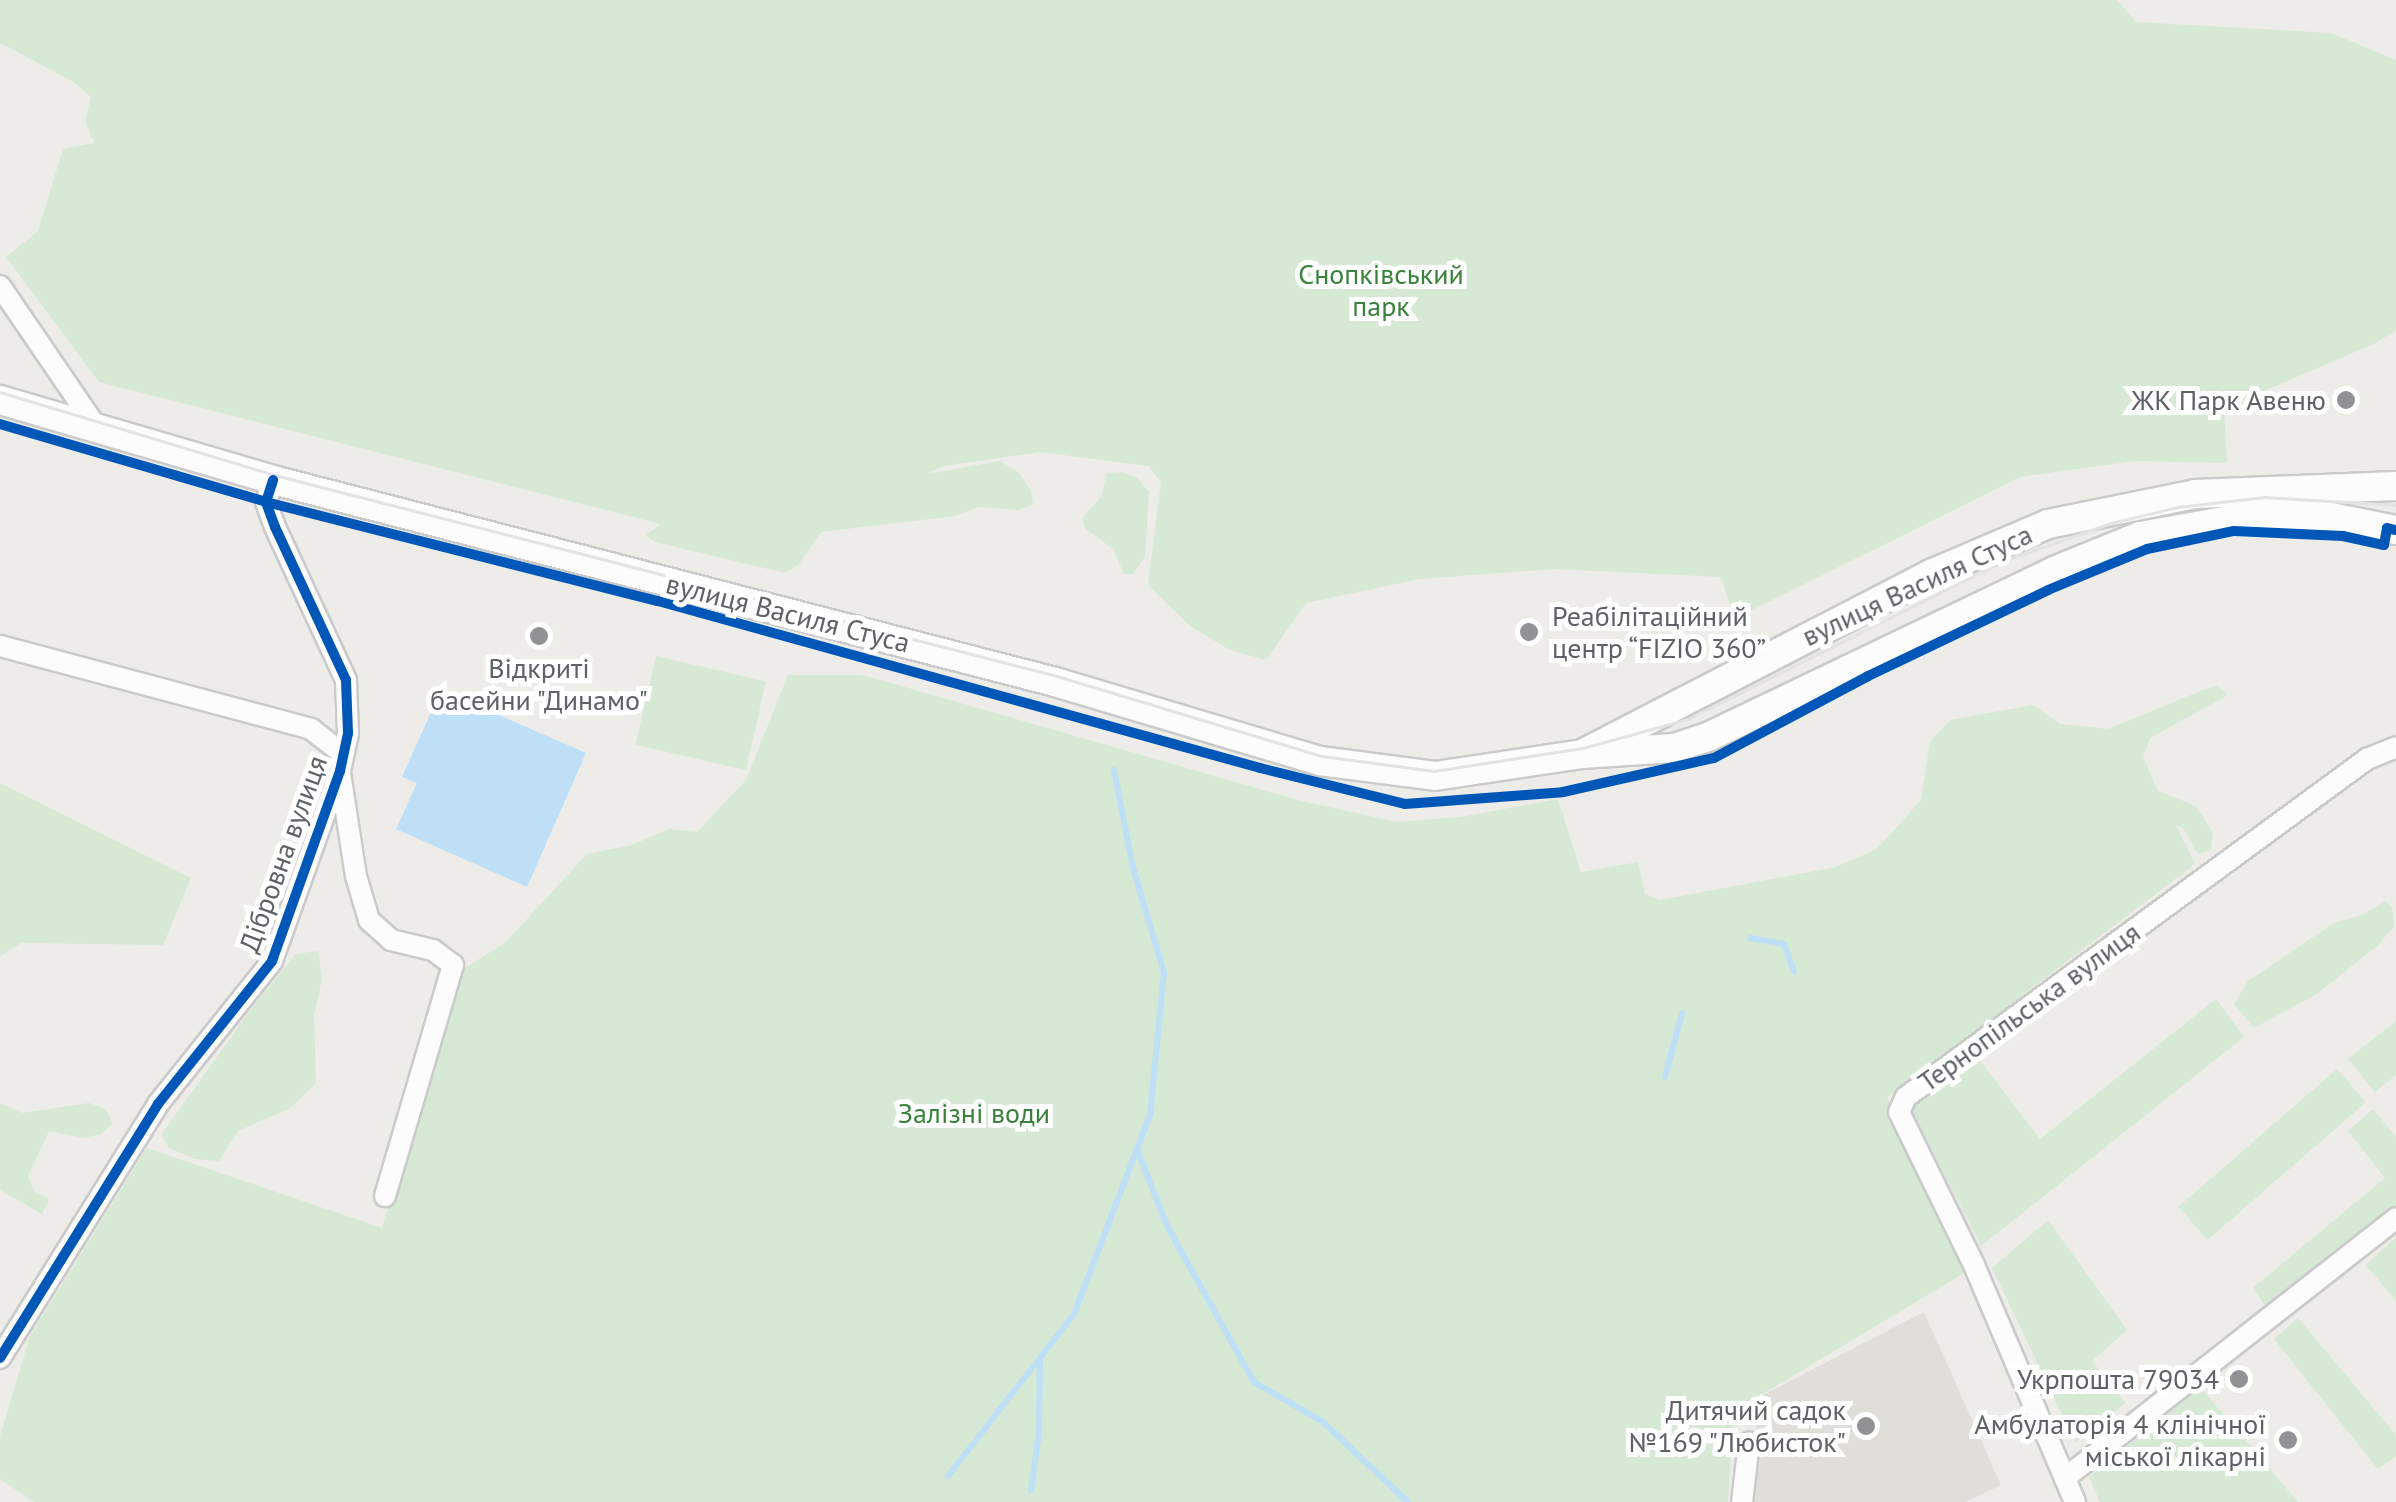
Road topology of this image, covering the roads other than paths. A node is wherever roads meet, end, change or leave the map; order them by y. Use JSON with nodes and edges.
{"nodes":[{"id":1,"x":0,"y":286,"type":"edge"},
{"id":2,"x":0,"y":400,"type":"edge"},
{"id":3,"x":99,"y":431,"type":"junction"},
{"id":4,"x":273,"y":480,"type":"junction"},
{"id":5,"x":2396,"y":486,"type":"edge"},
{"id":6,"x":2396,"y":530,"type":"edge"},
{"id":7,"x":0,"y":646,"type":"edge"},
{"id":8,"x":2396,"y":747,"type":"edge"},
{"id":9,"x":344,"y":753,"type":"junction"},
{"id":10,"x":1582,"y":754,"type":"junction"},
{"id":11,"x":385,"y":1196,"type":"dead end"},
{"id":12,"x":2396,"y":1218,"type":"edge"},
{"id":13,"x":0,"y":1358,"type":"edge"},
{"id":14,"x":1750,"y":1442,"type":"dead end"},
{"id":15,"x":2064,"y":1478,"type":"junction"},
{"id":16,"x":1742,"y":1502,"type":"edge"},
{"id":17,"x":2075,"y":1502,"type":"edge"}],
"edges":[{"from":1,"to":3,"type":"street"},
{"from":2,"to":3,"type":"main road","name":"вулиця Василя Стуса"},
{"from":3,"to":4,"type":"main road","name":"вулиця Василя Стуса"},
{"from":4,"to":9,"type":"street","name":"Дібровна вулиця"},
{"from":4,"to":10,"type":"main road","name":"вулиця Василя Стуса"},
{"from":5,"to":10,"type":"main road","name":"вулиця Василя Стуса"},
{"from":6,"to":10,"type":"main road","name":"вулиця Василя Стуса"},
{"from":7,"to":9,"type":"street"},
{"from":8,"to":15,"type":"street","name":"Тернопільська вулиця"},
{"from":9,"to":11,"type":"street"},
{"from":9,"to":13,"type":"street","name":"Дібровна вулиця"},
{"from":12,"to":15,"type":"street"},
{"from":14,"to":16,"type":"street"},
{"from":15,"to":17,"type":"street","name":"Тернопільська вулиця"}]}
